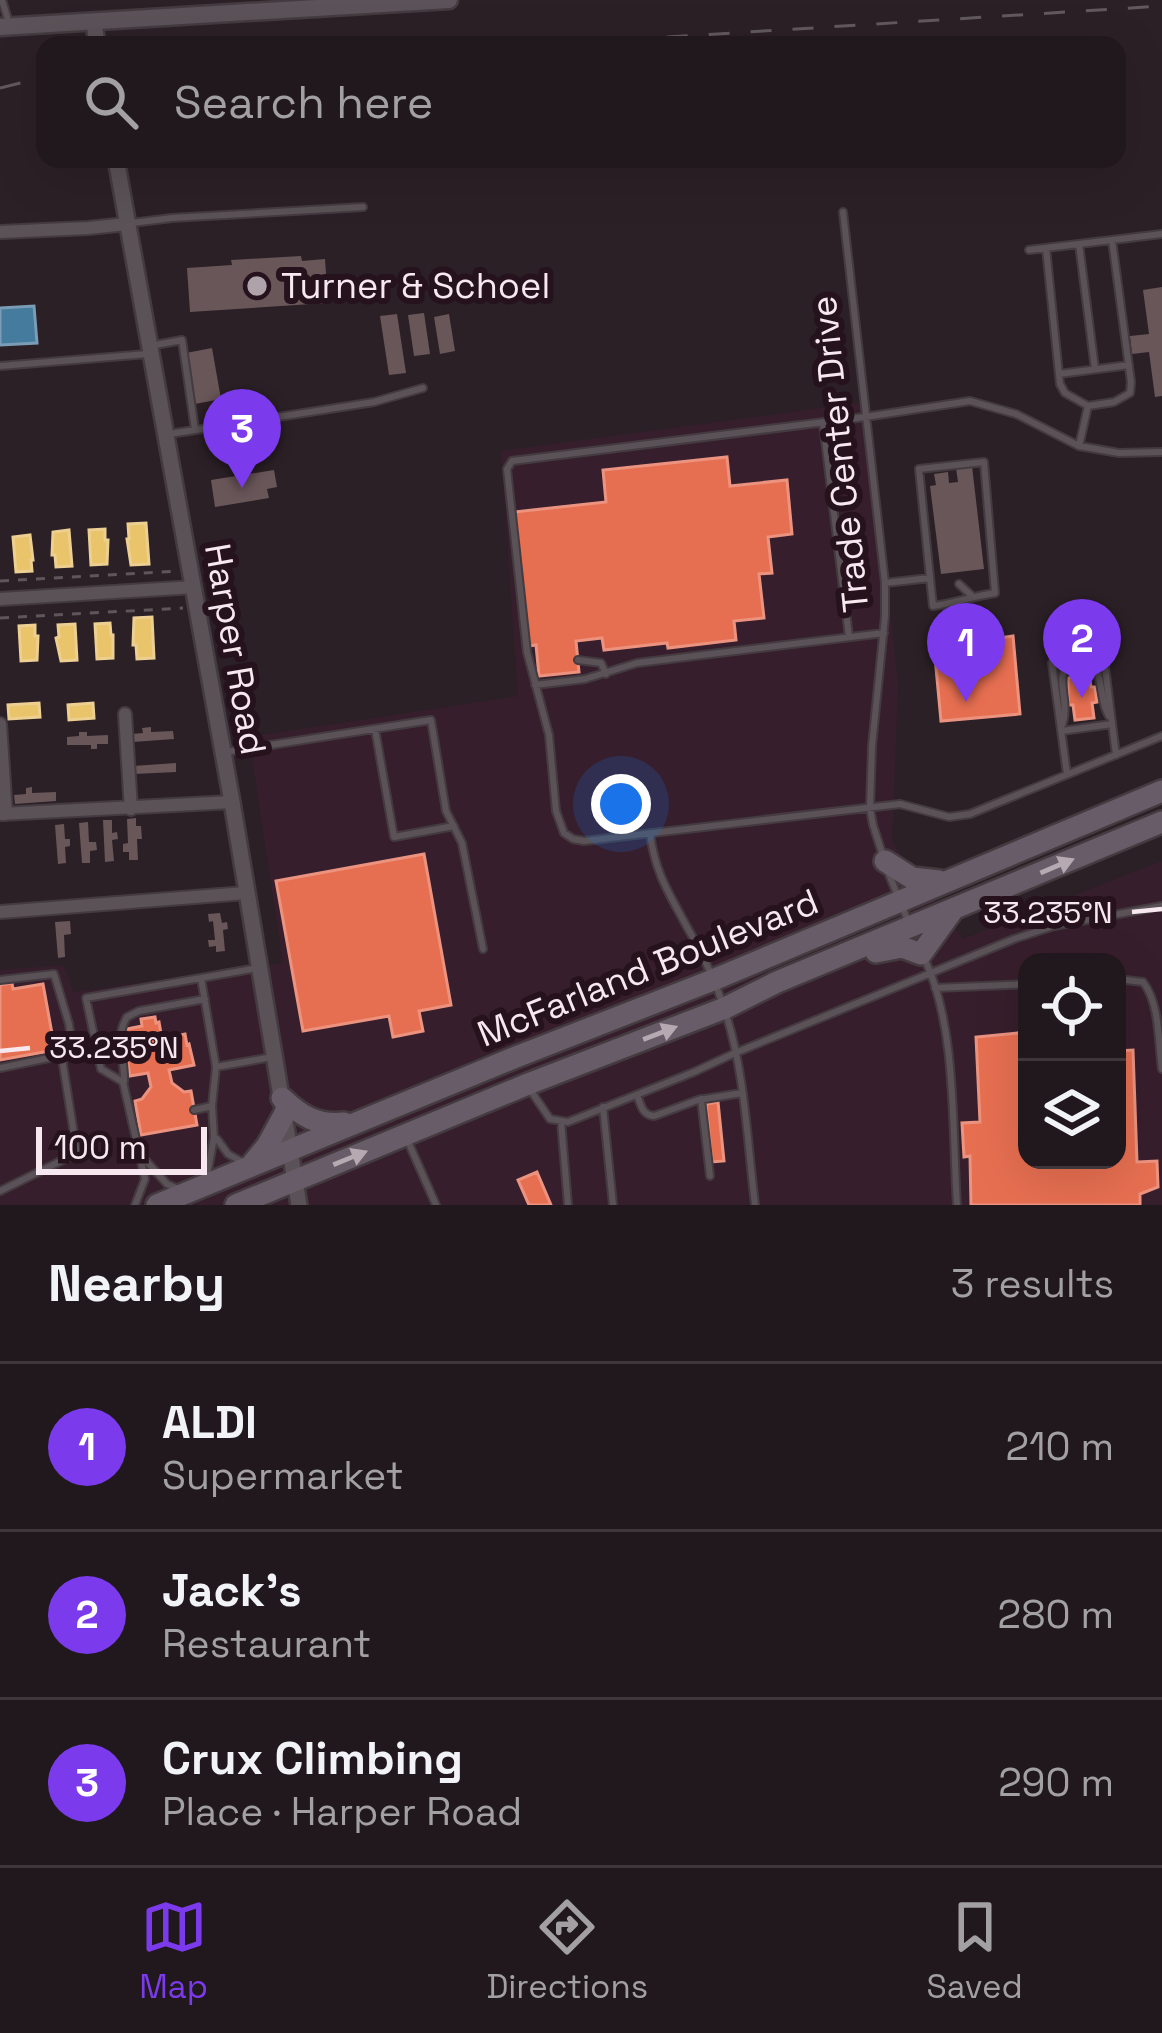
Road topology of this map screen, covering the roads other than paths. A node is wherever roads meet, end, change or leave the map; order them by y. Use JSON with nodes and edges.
{"nodes":[{"id":1,"x":2,"y":0,"type":"edge"},
{"id":2,"x":448,"y":0,"type":"edge"},
{"id":3,"x":94,"y":22,"type":"junction"},
{"id":4,"x":5,"y":27,"type":"edge"},
{"id":5,"x":96,"y":36,"type":"edge"},
{"id":6,"x":118,"y":168,"type":"edge"},
{"id":7,"x":363,"y":207,"type":"dead end"},
{"id":8,"x":843,"y":212,"type":"dead end"},
{"id":9,"x":128,"y":224,"type":"junction"},
{"id":10,"x":0,"y":232,"type":"edge"},
{"id":11,"x":1162,"y":234,"type":"edge"},
{"id":12,"x":1112,"y":240,"type":"junction"},
{"id":13,"x":1079,"y":244,"type":"junction"},
{"id":14,"x":1046,"y":248,"type":"junction"},
{"id":15,"x":1029,"y":250,"type":"dead end"},
{"id":16,"x":150,"y":350,"type":"junction"},
{"id":17,"x":1129,"y":365,"type":"junction"},
{"id":18,"x":0,"y":366,"type":"edge"},
{"id":19,"x":1095,"y":370,"type":"junction"},
{"id":20,"x":1059,"y":374,"type":"junction"},
{"id":21,"x":423,"y":388,"type":"dead end"},
{"id":22,"x":1088,"y":406,"type":"junction"},
{"id":23,"x":865,"y":418,"type":"junction"},
{"id":24,"x":824,"y":422,"type":"junction"},
{"id":25,"x":195,"y":430,"type":"junction"},
{"id":26,"x":166,"y":435,"type":"junction"},
{"id":27,"x":1079,"y":446,"type":"junction"},
{"id":28,"x":1162,"y":452,"type":"edge"},
{"id":29,"x":930,"y":578,"type":"junction"},
{"id":30,"x":192,"y":579,"type":"junction"},
{"id":31,"x":885,"y":583,"type":"junction"},
{"id":32,"x":959,"y":584,"type":"dead end"},
{"id":33,"x":941,"y":586,"type":"dead end"},
{"id":34,"x":931,"y":588,"type":"junction"},
{"id":35,"x":972,"y":596,"type":"junction"},
{"id":36,"x":0,"y":599,"type":"edge"},
{"id":37,"x":884,"y":633,"type":"junction"},
{"id":38,"x":849,"y":637,"type":"junction"},
{"id":39,"x":578,"y":660,"type":"dead end"},
{"id":40,"x":605,"y":674,"type":"junction"},
{"id":41,"x":535,"y":685,"type":"junction"},
{"id":42,"x":125,"y":714,"type":"dead end"},
{"id":43,"x":1112,"y":721,"type":"junction"},
{"id":44,"x":0,"y":724,"type":"edge"},
{"id":45,"x":375,"y":728,"type":"junction"},
{"id":46,"x":1061,"y":729,"type":"junction"},
{"id":47,"x":1162,"y":736,"type":"edge"},
{"id":48,"x":223,"y":752,"type":"junction"},
{"id":49,"x":1116,"y":755,"type":"junction"},
{"id":50,"x":1067,"y":775,"type":"junction"},
{"id":51,"x":1162,"y":791,"type":"edge"},
{"id":52,"x":232,"y":802,"type":"junction"},
{"id":53,"x":131,"y":808,"type":"junction"},
{"id":54,"x":870,"y":808,"type":"junction"},
{"id":55,"x":3,"y":814,"type":"edge"},
{"id":56,"x":1162,"y":822,"type":"edge"},
{"id":57,"x":454,"y":826,"type":"junction"},
{"id":58,"x":650,"y":833,"type":"junction"},
{"id":59,"x":885,"y":861,"type":"junction"},
{"id":60,"x":945,"y":881,"type":"junction"},
{"id":61,"x":247,"y":893,"type":"junction"},
{"id":62,"x":898,"y":902,"type":"junction"},
{"id":63,"x":1162,"y":906,"type":"edge"},
{"id":64,"x":952,"y":910,"type":"junction"},
{"id":65,"x":0,"y":911,"type":"edge"},
{"id":66,"x":910,"y":927,"type":"junction"},
{"id":67,"x":483,"y":949,"type":"dead end"},
{"id":68,"x":926,"y":964,"type":"junction"},
{"id":69,"x":260,"y":968,"type":"junction"},
{"id":70,"x":201,"y":978,"type":"junction"},
{"id":71,"x":0,"y":980,"type":"edge"},
{"id":72,"x":713,"y":980,"type":"junction"},
{"id":73,"x":1126,"y":981,"type":"edge"},
{"id":74,"x":777,"y":982,"type":"junction"},
{"id":75,"x":1018,"y":984,"type":"edge"},
{"id":76,"x":935,"y":988,"type":"junction"},
{"id":77,"x":205,"y":999,"type":"junction"},
{"id":78,"x":724,"y":1008,"type":"junction"},
{"id":79,"x":735,"y":1052,"type":"junction"},
{"id":80,"x":275,"y":1056,"type":"junction"},
{"id":81,"x":62,"y":1057,"type":"junction"},
{"id":82,"x":516,"y":1057,"type":"junction"},
{"id":83,"x":216,"y":1067,"type":"junction"},
{"id":84,"x":0,"y":1068,"type":"edge"},
{"id":85,"x":1162,"y":1069,"type":"edge"},
{"id":86,"x":123,"y":1082,"type":"junction"},
{"id":87,"x":528,"y":1084,"type":"junction"},
{"id":88,"x":742,"y":1093,"type":"junction"},
{"id":89,"x":637,"y":1095,"type":"junction"},
{"id":90,"x":701,"y":1099,"type":"junction"},
{"id":91,"x":212,"y":1106,"type":"junction"},
{"id":92,"x":284,"y":1106,"type":"junction"},
{"id":93,"x":603,"y":1107,"type":"junction"},
{"id":94,"x":194,"y":1110,"type":"dead end"},
{"id":95,"x":561,"y":1120,"type":"junction"},
{"id":96,"x":363,"y":1121,"type":"junction"},
{"id":97,"x":406,"y":1135,"type":"junction"},
{"id":98,"x":214,"y":1136,"type":"junction"},
{"id":99,"x":291,"y":1150,"type":"junction"},
{"id":100,"x":140,"y":1154,"type":"junction"},
{"id":101,"x":251,"y":1166,"type":"junction"},
{"id":102,"x":710,"y":1176,"type":"dead end"},
{"id":103,"x":295,"y":1181,"type":"junction"},
{"id":104,"x":196,"y":1189,"type":"junction"},
{"id":105,"x":0,"y":1191,"type":"edge"},
{"id":106,"x":244,"y":1202,"type":"edge"},
{"id":107,"x":755,"y":1204,"type":"edge"},
{"id":108,"x":135,"y":1205,"type":"edge"},
{"id":109,"x":157,"y":1205,"type":"edge"},
{"id":110,"x":283,"y":1205,"type":"edge"},
{"id":111,"x":299,"y":1205,"type":"edge"},
{"id":112,"x":436,"y":1205,"type":"edge"},
{"id":113,"x":568,"y":1205,"type":"edge"},
{"id":114,"x":613,"y":1205,"type":"edge"},
{"id":115,"x":956,"y":1205,"type":"edge"}],
"edges":[{"from":1,"to":4,"type":"lane"},
{"from":2,"to":3,"type":"main road"},
{"from":3,"to":4,"type":"main road"},
{"from":3,"to":5,"type":"street"},
{"from":6,"to":9,"type":"street","name":"Harper Road"},
{"from":7,"to":9,"type":"lane"},
{"from":8,"to":23,"type":"lane","name":"Trade Center Drive"},
{"from":9,"to":10,"type":"street"},
{"from":9,"to":16,"type":"street","name":"Harper Road"},
{"from":11,"to":12,"type":"lane"},
{"from":12,"to":13,"type":"lane"},
{"from":12,"to":17,"type":"lane"},
{"from":13,"to":14,"type":"lane"},
{"from":13,"to":19,"type":"lane"},
{"from":14,"to":15,"type":"lane"},
{"from":14,"to":20,"type":"lane"},
{"from":16,"to":18,"type":"lane"},
{"from":16,"to":25,"type":"lane"},
{"from":16,"to":26,"type":"street","name":"Harper Road"},
{"from":17,"to":19,"type":"lane"},
{"from":17,"to":22,"type":"lane"},
{"from":19,"to":20,"type":"lane"},
{"from":20,"to":22,"type":"lane"},
{"from":21,"to":25,"type":"lane"},
{"from":22,"to":27,"type":"lane"},
{"from":23,"to":24,"type":"lane"},
{"from":23,"to":27,"type":"lane"},
{"from":23,"to":31,"type":"lane","name":"Trade Center Drive"},
{"from":24,"to":38,"type":"lane"},
{"from":24,"to":41,"type":"lane"},
{"from":25,"to":26,"type":"lane"},
{"from":26,"to":30,"type":"street","name":"Harper Road"},
{"from":27,"to":28,"type":"lane"},
{"from":29,"to":31,"type":"lane"},
{"from":29,"to":34,"type":"lane"},
{"from":29,"to":35,"type":"lane"},
{"from":30,"to":36,"type":"street"},
{"from":30,"to":48,"type":"street","name":"Harper Road"},
{"from":31,"to":37,"type":"lane","name":"Trade Center Drive"},
{"from":32,"to":35,"type":"lane"},
{"from":33,"to":34,"type":"lane"},
{"from":34,"to":35,"type":"lane"},
{"from":37,"to":38,"type":"lane"},
{"from":37,"to":54,"type":"lane","name":"Trade Center Drive"},
{"from":38,"to":40,"type":"lane"},
{"from":39,"to":40,"type":"lane"},
{"from":40,"to":41,"type":"lane"},
{"from":41,"to":58,"type":"lane"},
{"from":42,"to":53,"type":"street"},
{"from":43,"to":46,"type":"lane"},
{"from":43,"to":46,"type":"lane"},
{"from":43,"to":46,"type":"lane"},
{"from":43,"to":49,"type":"lane"},
{"from":44,"to":55,"type":"street"},
{"from":45,"to":48,"type":"lane"},
{"from":45,"to":57,"type":"lane"},
{"from":45,"to":57,"type":"lane"},
{"from":46,"to":50,"type":"lane"},
{"from":47,"to":49,"type":"lane"},
{"from":48,"to":52,"type":"street","name":"Harper Road"},
{"from":49,"to":50,"type":"lane"},
{"from":50,"to":54,"type":"lane"},
{"from":51,"to":60,"type":"highway","name":"McFarland Boulevard"},
{"from":52,"to":53,"type":"street","name":"Harper Road"},
{"from":52,"to":61,"type":"street","name":"Harper Road"},
{"from":53,"to":55,"type":"street","name":"Harper Road"},
{"from":54,"to":58,"type":"lane"},
{"from":54,"to":59,"type":"lane","name":"Trade Center Drive"},
{"from":64,"to":56,"type":"highway","name":"McFarland Boulevard","one_way":true},
{"from":57,"to":67,"type":"lane"},
{"from":58,"to":72,"type":"lane"},
{"from":59,"to":60,"type":"highway"},
{"from":59,"to":62,"type":"lane","name":"Trade Center Drive"},
{"from":60,"to":62,"type":"highway","name":"McFarland Boulevard"},
{"from":61,"to":65,"type":"street"},
{"from":61,"to":69,"type":"street","name":"Harper Road"},
{"from":62,"to":66,"type":"lane","name":"Trade Center Drive"},
{"from":62,"to":72,"type":"highway","name":"McFarland Boulevard"},
{"from":63,"to":68,"type":"lane"},
{"from":64,"to":66,"type":"highway","name":"McFarland Boulevard"},
{"from":64,"to":68,"type":"highway"},
{"from":66,"to":68,"type":"lane","name":"Trade Center Drive"},
{"from":66,"to":74,"type":"highway","name":"McFarland Boulevard"},
{"from":68,"to":74,"type":"highway"},
{"from":68,"to":76,"type":"lane","name":"Trade Center Drive"},
{"from":68,"to":79,"type":"lane"},
{"from":69,"to":70,"type":"lane"},
{"from":69,"to":80,"type":"street","name":"Harper Road"},
{"from":70,"to":77,"type":"lane"},
{"from":70,"to":86,"type":"lane"},
{"from":71,"to":81,"type":"lane"},
{"from":72,"to":78,"type":"lane"},
{"from":72,"to":82,"type":"highway","name":"McFarland Boulevard"},
{"from":73,"to":85,"type":"lane"},
{"from":74,"to":78,"type":"highway","name":"McFarland Boulevard"},
{"from":75,"to":76,"type":"lane"},
{"from":76,"to":115,"type":"lane","name":"Trade Center Drive"},
{"from":77,"to":83,"type":"lane"},
{"from":77,"to":86,"type":"lane"},
{"from":78,"to":79,"type":"lane"},
{"from":87,"to":78,"type":"highway","name":"McFarland Boulevard","one_way":true},
{"from":79,"to":88,"type":"lane"},
{"from":79,"to":89,"type":"lane"},
{"from":80,"to":83,"type":"lane"},
{"from":80,"to":92,"type":"street","name":"Harper Road"},
{"from":81,"to":84,"type":"lane"},
{"from":81,"to":105,"type":"lane"},
{"from":82,"to":87,"type":"lane"},
{"from":82,"to":96,"type":"highway","name":"McFarland Boulevard"},
{"from":83,"to":91,"type":"lane"},
{"from":86,"to":100,"type":"lane"},
{"from":87,"to":95,"type":"lane"},
{"from":87,"to":97,"type":"highway","name":"McFarland Boulevard"},
{"from":88,"to":90,"type":"lane"},
{"from":88,"to":107,"type":"lane"},
{"from":89,"to":90,"type":"lane"},
{"from":89,"to":93,"type":"lane"},
{"from":90,"to":102,"type":"lane"},
{"from":91,"to":94,"type":"lane"},
{"from":91,"to":98,"type":"lane"},
{"from":92,"to":96,"type":"highway"},
{"from":92,"to":99,"type":"street","name":"Harper Road"},
{"from":92,"to":101,"type":"highway"},
{"from":93,"to":95,"type":"lane"},
{"from":93,"to":114,"type":"lane"},
{"from":95,"to":113,"type":"lane"},
{"from":96,"to":99,"type":"highway","name":"McFarland Boulevard"},
{"from":103,"to":97,"type":"highway","name":"McFarland Boulevard","one_way":true},
{"from":97,"to":112,"type":"lane"},
{"from":98,"to":101,"type":"lane"},
{"from":98,"to":104,"type":"lane"},
{"from":99,"to":101,"type":"highway","name":"McFarland Boulevard"},
{"from":99,"to":103,"type":"street","name":"Harper Road"},
{"from":100,"to":104,"type":"lane"},
{"from":100,"to":108,"type":"lane"},
{"from":101,"to":104,"type":"highway","name":"McFarland Boulevard"},
{"from":103,"to":106,"type":"highway","name":"McFarland Boulevard"},
{"from":103,"to":111,"type":"street","name":"Harper Road"},
{"from":104,"to":109,"type":"highway","name":"McFarland Boulevard"},
{"from":106,"to":110,"type":"highway"}]}
